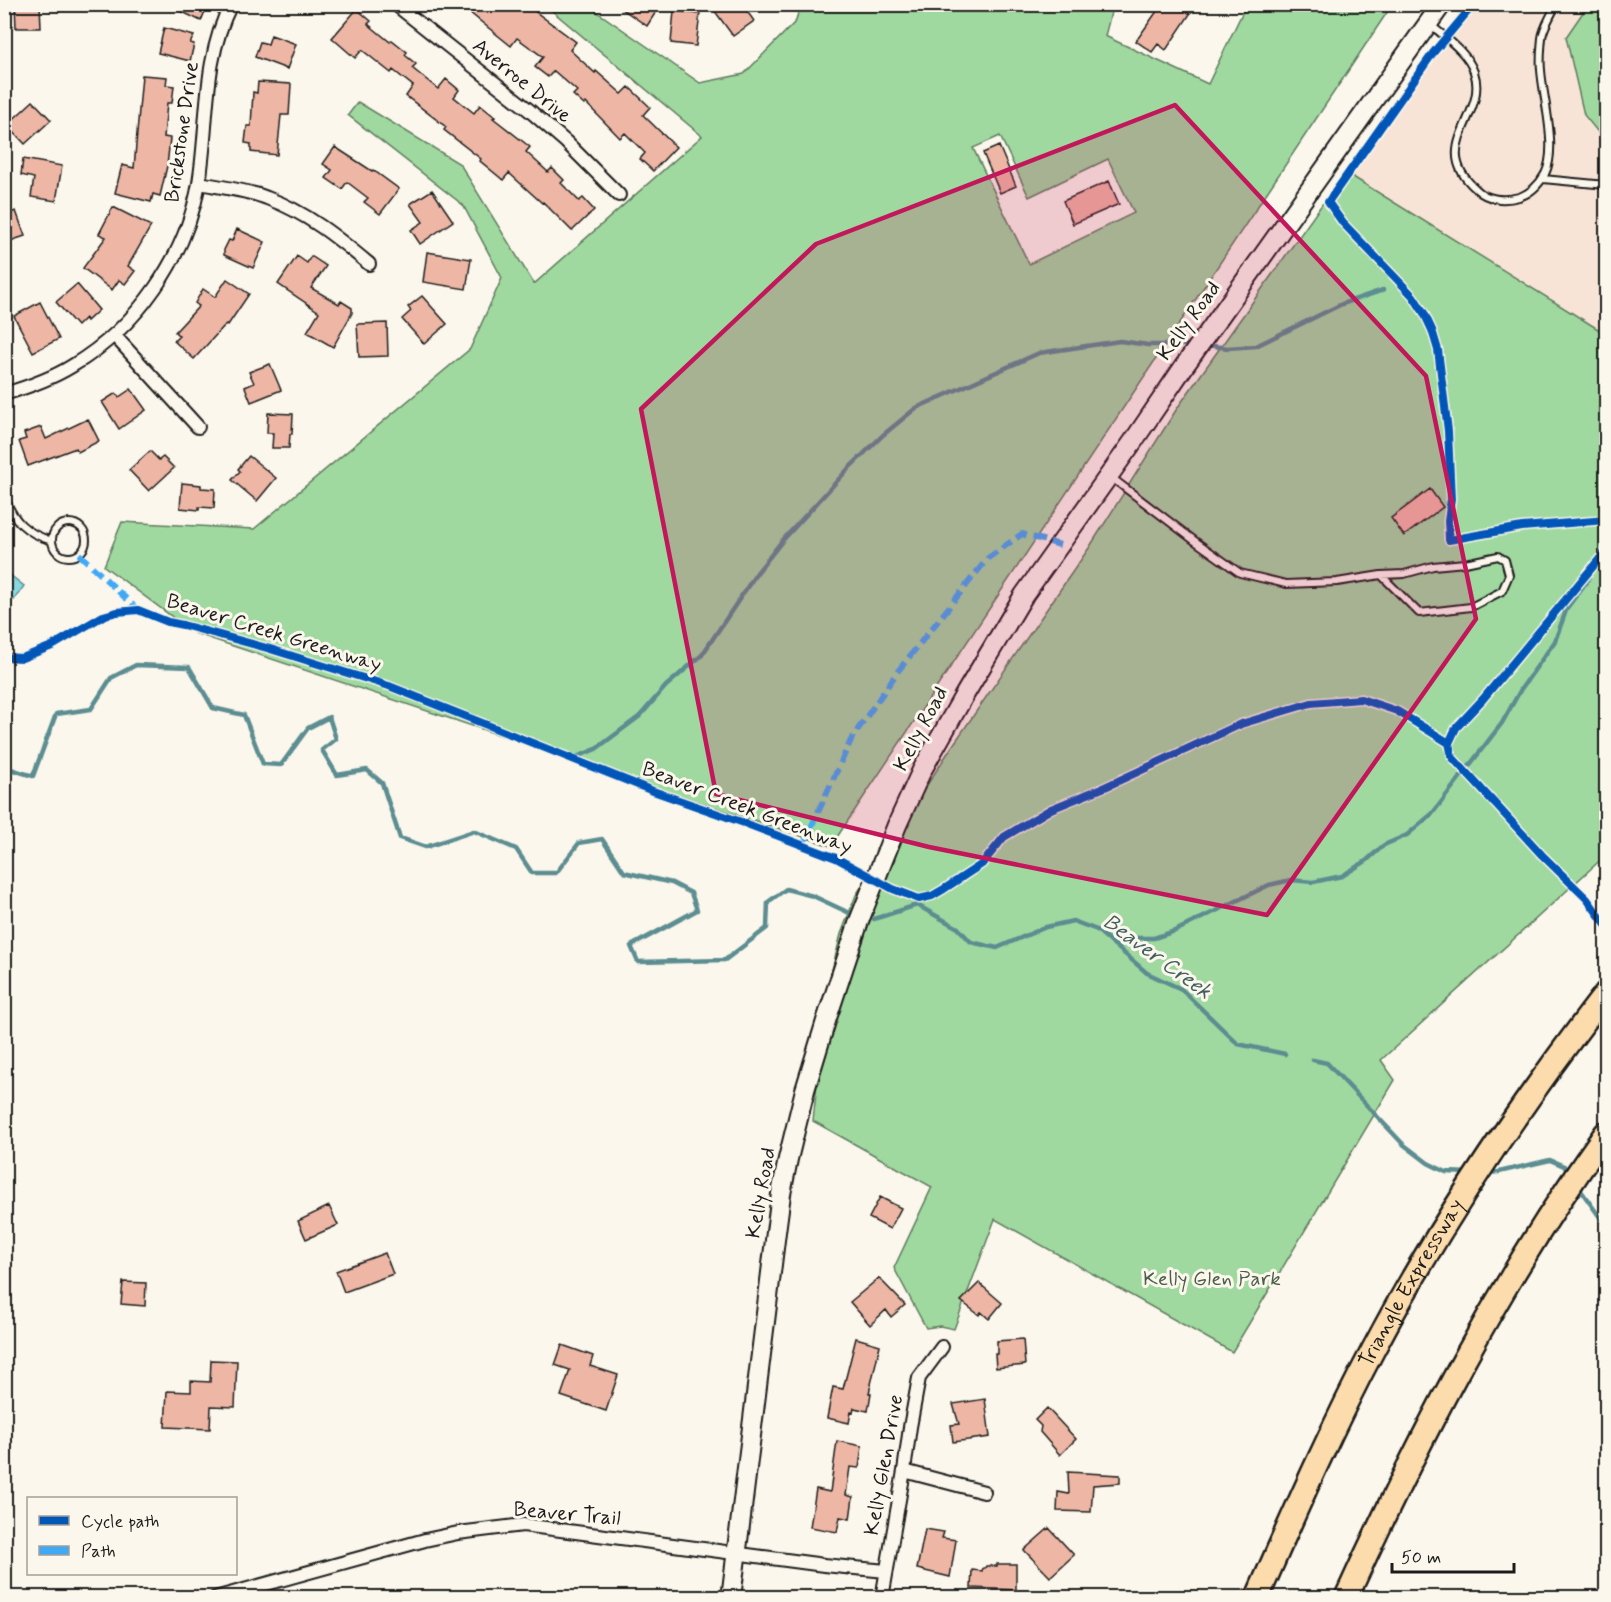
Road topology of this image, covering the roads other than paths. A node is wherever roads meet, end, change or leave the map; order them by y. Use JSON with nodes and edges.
{"nodes":[{"id":1,"x":231,"y":4,"type":"edge"},
{"id":2,"x":395,"y":4,"type":"edge"},
{"id":3,"x":1442,"y":4,"type":"edge"},
{"id":4,"x":1556,"y":4,"type":"edge"},
{"id":5,"x":1428,"y":23,"type":"junction"},
{"id":6,"x":1543,"y":179,"type":"junction"},
{"id":7,"x":199,"y":183,"type":"junction"},
{"id":8,"x":1606,"y":185,"type":"edge"},
{"id":9,"x":619,"y":195,"type":"dead end"},
{"id":10,"x":369,"y":264,"type":"dead end"},
{"id":11,"x":114,"y":335,"type":"junction"},
{"id":12,"x":4,"y":394,"type":"edge"},
{"id":13,"x":198,"y":427,"type":"dead end"},
{"id":14,"x":1109,"y":476,"type":"junction"},
{"id":15,"x":4,"y":495,"type":"edge"},
{"id":16,"x":52,"y":540,"type":"junction"},
{"id":17,"x":1381,"y":575,"type":"junction"},
{"id":18,"x":1606,"y":993,"type":"edge"},
{"id":19,"x":1606,"y":1133,"type":"edge"},
{"id":20,"x":942,"y":1347,"type":"dead end"},
{"id":21,"x":904,"y":1470,"type":"junction"},
{"id":22,"x":984,"y":1492,"type":"dead end"},
{"id":23,"x":737,"y":1554,"type":"junction"},
{"id":24,"x":886,"y":1571,"type":"junction"},
{"id":25,"x":215,"y":1598,"type":"edge"},
{"id":26,"x":731,"y":1598,"type":"edge"},
{"id":27,"x":882,"y":1598,"type":"edge"},
{"id":28,"x":1257,"y":1598,"type":"edge"},
{"id":29,"x":1347,"y":1598,"type":"edge"}],
"edges":[{"from":1,"to":7,"type":"street","name":"Brickstone Drive"},
{"from":2,"to":9,"type":"street","name":"Averroe Drive"},
{"from":3,"to":5,"type":"street","name":"Kelly Road"},
{"from":4,"to":6,"type":"lane"},
{"from":5,"to":6,"type":"lane"},
{"from":5,"to":14,"type":"street","name":"Kelly Road"},
{"from":6,"to":8,"type":"lane"},
{"from":7,"to":10,"type":"street"},
{"from":7,"to":11,"type":"street","name":"Brickstone Drive"},
{"from":11,"to":12,"type":"street","name":"Brickstone Drive"},
{"from":11,"to":13,"type":"street"},
{"from":14,"to":17,"type":"lane"},
{"from":14,"to":23,"type":"street","name":"Kelly Road"},
{"from":15,"to":16,"type":"lane"},
{"from":16,"to":16,"type":"lane"},
{"from":17,"to":17,"type":"lane"},
{"from":18,"to":28,"type":"highway","name":"Triangle Expressway"},
{"from":19,"to":29,"type":"highway"},
{"from":20,"to":21,"type":"street","name":"Kelly Glen Drive"},
{"from":21,"to":22,"type":"street"},
{"from":21,"to":24,"type":"street","name":"Kelly Glen Drive"},
{"from":23,"to":24,"type":"street","name":"Beaver Trail"},
{"from":23,"to":25,"type":"street","name":"Beaver Trail"},
{"from":23,"to":26,"type":"street","name":"Kelly Road"},
{"from":24,"to":27,"type":"street","name":"Kelly Glen Drive"}]}
